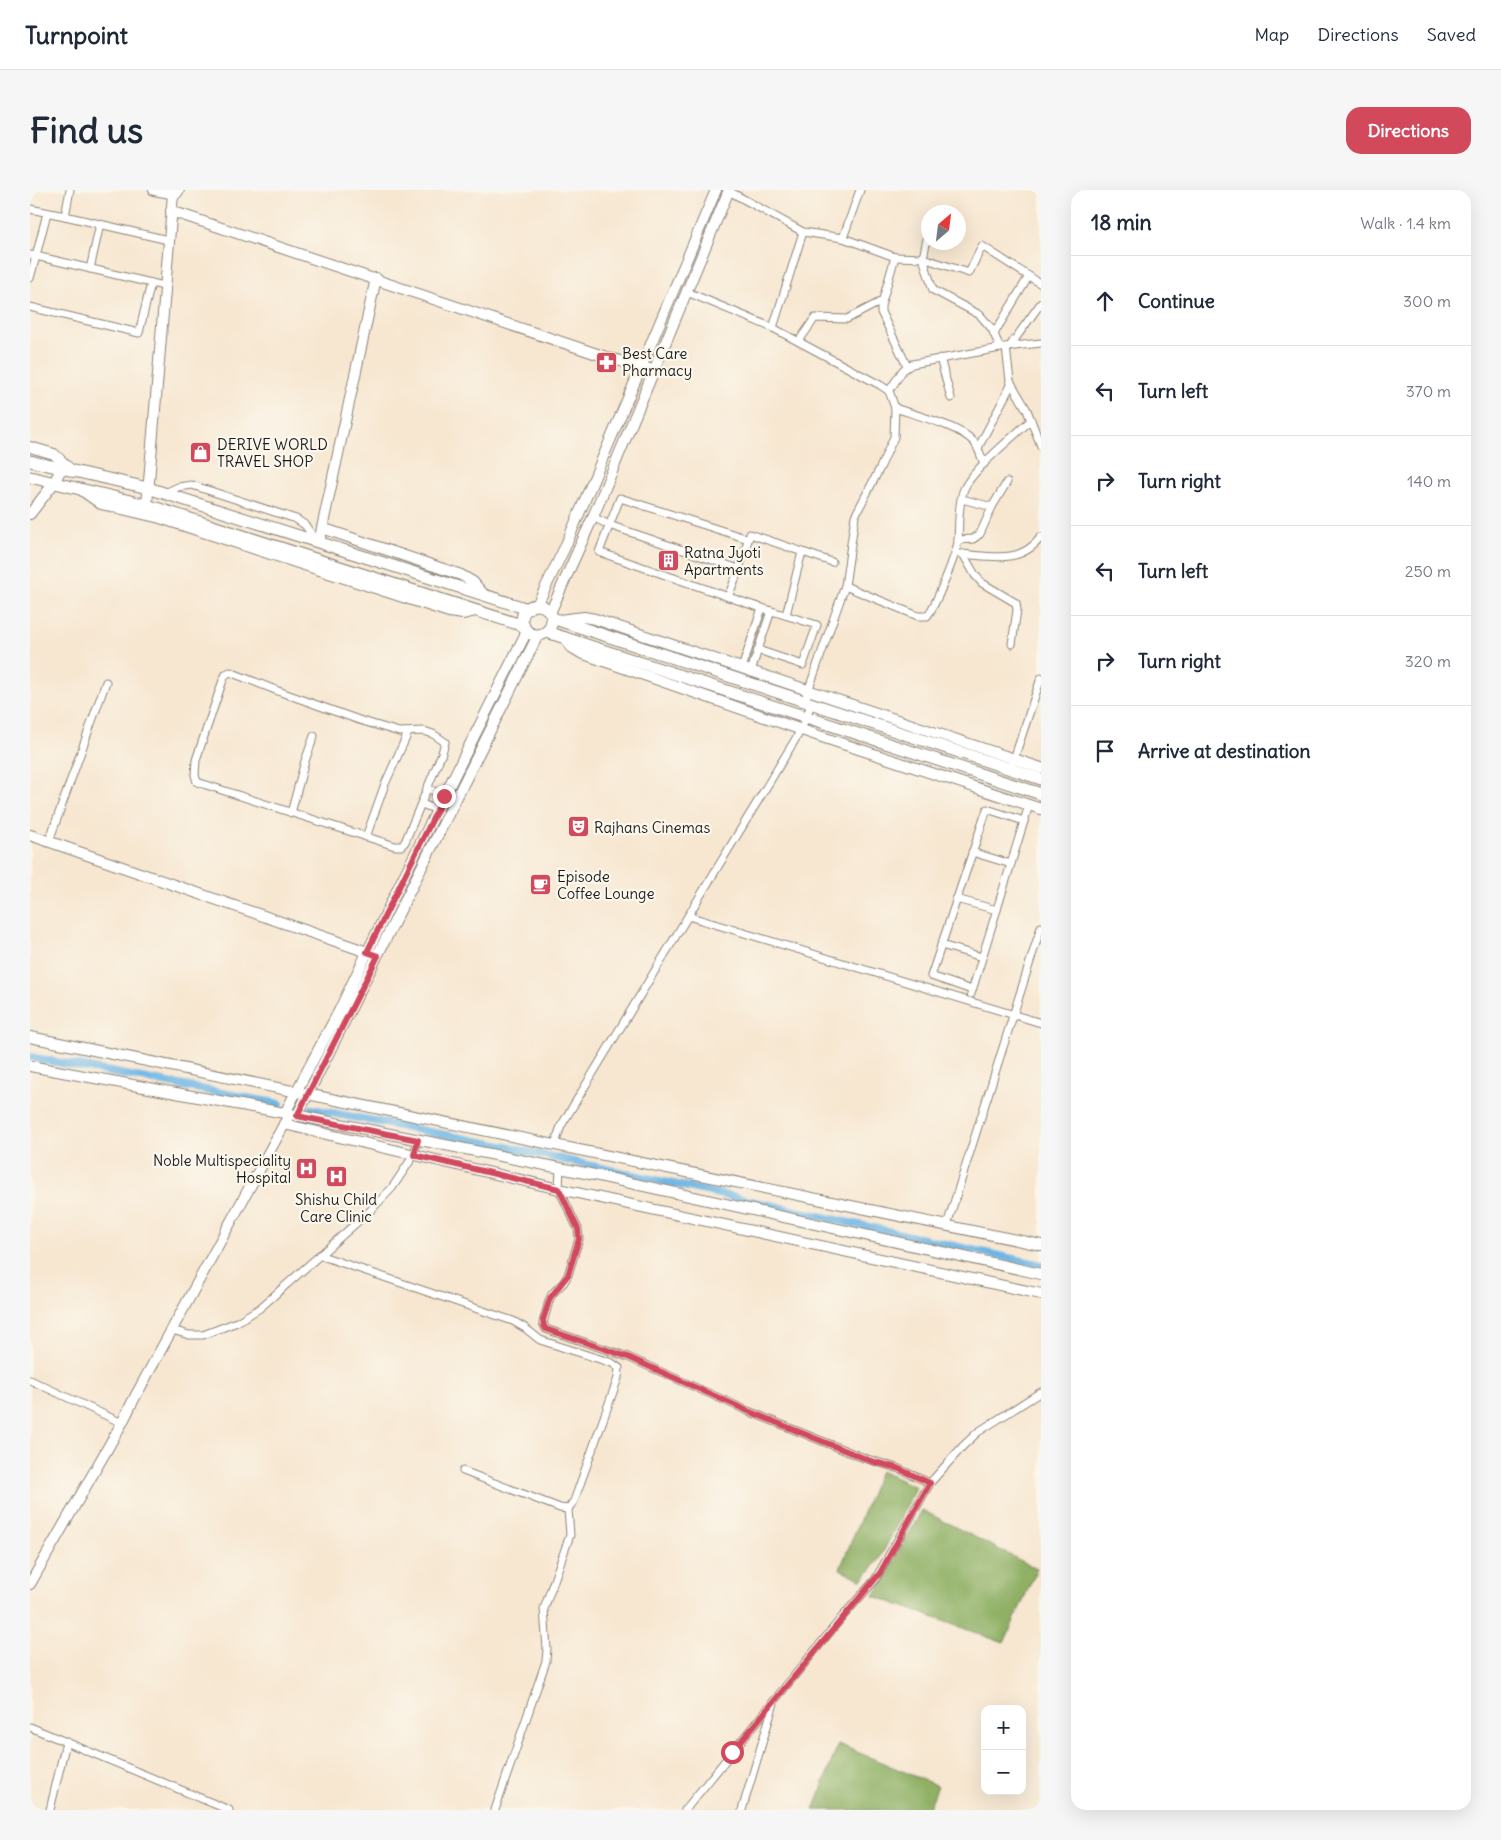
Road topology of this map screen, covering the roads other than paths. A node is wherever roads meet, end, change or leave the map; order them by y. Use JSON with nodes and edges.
{"nodes":[{"id":1,"x":70,"y":190,"type":"edge"},
{"id":2,"x":154,"y":190,"type":"edge"},
{"id":3,"x":716,"y":190,"type":"edge"},
{"id":4,"x":728,"y":190,"type":"edge"},
{"id":5,"x":860,"y":190,"type":"edge"},
{"id":6,"x":174,"y":191,"type":"edge"},
{"id":7,"x":30,"y":210,"type":"edge"},
{"id":8,"x":171,"y":211,"type":"junction"},
{"id":9,"x":47,"y":213,"type":"junction"},
{"id":10,"x":65,"y":216,"type":"junction"},
{"id":11,"x":100,"y":224,"type":"junction"},
{"id":12,"x":803,"y":232,"type":"junction"},
{"id":13,"x":843,"y":238,"type":"junction"},
{"id":14,"x":168,"y":240,"type":"junction"},
{"id":15,"x":925,"y":250,"type":"edge"},
{"id":16,"x":33,"y":255,"type":"edge"},
{"id":17,"x":895,"y":257,"type":"junction"},
{"id":18,"x":923,"y":258,"type":"junction"},
{"id":19,"x":90,"y":269,"type":"junction"},
{"id":20,"x":1029,"y":276,"type":"junction"},
{"id":21,"x":30,"y":278,"type":"edge"},
{"id":22,"x":376,"y":278,"type":"junction"},
{"id":23,"x":151,"y":283,"type":"junction"},
{"id":24,"x":1041,"y":284,"type":"edge"},
{"id":25,"x":164,"y":286,"type":"junction"},
{"id":26,"x":686,"y":292,"type":"junction"},
{"id":27,"x":882,"y":302,"type":"junction"},
{"id":28,"x":1041,"y":303,"type":"edge"},
{"id":29,"x":30,"y":307,"type":"edge"},
{"id":30,"x":773,"y":328,"type":"junction"},
{"id":31,"x":994,"y":334,"type":"junction"},
{"id":32,"x":799,"y":341,"type":"junction"},
{"id":33,"x":1041,"y":343,"type":"edge"},
{"id":34,"x":1005,"y":347,"type":"junction"},
{"id":35,"x":940,"y":358,"type":"junction"},
{"id":36,"x":641,"y":366,"type":"junction"},
{"id":37,"x":907,"y":366,"type":"junction"},
{"id":38,"x":654,"y":370,"type":"junction"},
{"id":39,"x":1011,"y":385,"type":"junction"},
{"id":40,"x":889,"y":392,"type":"junction"},
{"id":41,"x":951,"y":398,"type":"dead end"},
{"id":42,"x":895,"y":408,"type":"junction"},
{"id":43,"x":1031,"y":420,"type":"junction"},
{"id":44,"x":1041,"y":446,"type":"edge"},
{"id":45,"x":30,"y":447,"type":"edge"},
{"id":46,"x":978,"y":448,"type":"junction"},
{"id":47,"x":30,"y":461,"type":"edge"},
{"id":48,"x":984,"y":464,"type":"junction"},
{"id":49,"x":61,"y":469,"type":"junction"},
{"id":50,"x":74,"y":472,"type":"junction"},
{"id":51,"x":30,"y":477,"type":"edge"},
{"id":52,"x":1007,"y":482,"type":"dead end"},
{"id":53,"x":54,"y":483,"type":"junction"},
{"id":54,"x":148,"y":488,"type":"junction"},
{"id":55,"x":80,"y":489,"type":"junction"},
{"id":56,"x":165,"y":493,"type":"junction"},
{"id":57,"x":962,"y":499,"type":"junction"},
{"id":58,"x":147,"y":506,"type":"junction"},
{"id":59,"x":992,"y":507,"type":"junction"},
{"id":60,"x":30,"y":514,"type":"edge"},
{"id":61,"x":593,"y":517,"type":"junction"},
{"id":62,"x":609,"y":525,"type":"junction"},
{"id":63,"x":322,"y":528,"type":"junction"},
{"id":64,"x":748,"y":538,"type":"junction"},
{"id":65,"x":1041,"y":538,"type":"edge"},
{"id":66,"x":958,"y":540,"type":"junction"},
{"id":67,"x":318,"y":541,"type":"junction"},
{"id":68,"x":802,"y":552,"type":"junction"},
{"id":69,"x":959,"y":554,"type":"junction"},
{"id":70,"x":832,"y":562,"type":"dead end"},
{"id":71,"x":739,"y":569,"type":"junction"},
{"id":72,"x":845,"y":586,"type":"junction"},
{"id":73,"x":484,"y":595,"type":"junction"},
{"id":74,"x":728,"y":596,"type":"junction"},
{"id":75,"x":533,"y":607,"type":"junction"},
{"id":76,"x":762,"y":608,"type":"junction"},
{"id":77,"x":476,"y":611,"type":"junction"},
{"id":78,"x":771,"y":611,"type":"junction"},
{"id":79,"x":786,"y":615,"type":"junction"},
{"id":80,"x":554,"y":617,"type":"junction"},
{"id":81,"x":534,"y":631,"type":"junction"},
{"id":82,"x":564,"y":637,"type":"junction"},
{"id":83,"x":1012,"y":644,"type":"dead end"},
{"id":84,"x":758,"y":650,"type":"junction"},
{"id":85,"x":747,"y":670,"type":"junction"},
{"id":86,"x":1041,"y":678,"type":"edge"},
{"id":87,"x":106,"y":682,"type":"dead end"},
{"id":88,"x":808,"y":698,"type":"junction"},
{"id":89,"x":806,"y":717,"type":"junction"},
{"id":90,"x":801,"y":730,"type":"junction"},
{"id":91,"x":408,"y":733,"type":"junction"},
{"id":92,"x":314,"y":736,"type":"dead end"},
{"id":93,"x":1012,"y":764,"type":"junction"},
{"id":94,"x":1041,"y":768,"type":"edge"},
{"id":95,"x":1041,"y":779,"type":"edge"},
{"id":96,"x":427,"y":788,"type":"junction"},
{"id":97,"x":1041,"y":794,"type":"edge"},
{"id":98,"x":444,"y":796,"type":"junction"},
{"id":99,"x":422,"y":804,"type":"junction"},
{"id":100,"x":1029,"y":805,"type":"junction"},
{"id":101,"x":1041,"y":809,"type":"edge"},
{"id":102,"x":437,"y":810,"type":"junction"},
{"id":103,"x":291,"y":813,"type":"junction"},
{"id":104,"x":1024,"y":821,"type":"junction"},
{"id":105,"x":30,"y":835,"type":"edge"},
{"id":106,"x":366,"y":837,"type":"junction"},
{"id":107,"x":49,"y":841,"type":"junction"},
{"id":108,"x":972,"y":852,"type":"junction"},
{"id":109,"x":1011,"y":864,"type":"junction"},
{"id":110,"x":956,"y":899,"type":"junction"},
{"id":111,"x":997,"y":910,"type":"junction"},
{"id":112,"x":688,"y":916,"type":"junction"},
{"id":113,"x":1041,"y":927,"type":"edge"},
{"id":114,"x":941,"y":945,"type":"junction"},
{"id":115,"x":367,"y":952,"type":"junction"},
{"id":116,"x":378,"y":956,"type":"junction"},
{"id":117,"x":982,"y":958,"type":"junction"},
{"id":118,"x":972,"y":990,"type":"junction"},
{"id":119,"x":969,"y":1000,"type":"junction"},
{"id":120,"x":1013,"y":1014,"type":"junction"},
{"id":121,"x":1041,"y":1023,"type":"edge"},
{"id":122,"x":30,"y":1037,"type":"edge"},
{"id":123,"x":30,"y":1066,"type":"edge"},
{"id":124,"x":296,"y":1092,"type":"junction"},
{"id":125,"x":308,"y":1095,"type":"junction"},
{"id":126,"x":291,"y":1114,"type":"junction"},
{"id":127,"x":284,"y":1124,"type":"junction"},
{"id":128,"x":418,"y":1140,"type":"junction"},
{"id":129,"x":555,"y":1144,"type":"junction"},
{"id":130,"x":414,"y":1155,"type":"junction"},
{"id":131,"x":560,"y":1168,"type":"junction"},
{"id":132,"x":559,"y":1189,"type":"junction"},
{"id":133,"x":947,"y":1225,"type":"junction"},
{"id":134,"x":1041,"y":1245,"type":"edge"},
{"id":135,"x":319,"y":1255,"type":"junction"},
{"id":136,"x":1041,"y":1274,"type":"edge"},
{"id":137,"x":1041,"y":1294,"type":"edge"},
{"id":138,"x":172,"y":1330,"type":"junction"},
{"id":139,"x":30,"y":1380,"type":"edge"},
{"id":140,"x":1041,"y":1392,"type":"edge"},
{"id":141,"x":122,"y":1423,"type":"junction"},
{"id":142,"x":463,"y":1471,"type":"dead end"},
{"id":143,"x":930,"y":1483,"type":"junction"},
{"id":144,"x":568,"y":1509,"type":"junction"},
{"id":145,"x":30,"y":1584,"type":"edge"},
{"id":146,"x":776,"y":1698,"type":"junction"},
{"id":147,"x":30,"y":1727,"type":"edge"},
{"id":148,"x":66,"y":1742,"type":"junction"},
{"id":149,"x":50,"y":1810,"type":"edge"},
{"id":150,"x":230,"y":1810,"type":"edge"},
{"id":151,"x":495,"y":1810,"type":"edge"},
{"id":152,"x":685,"y":1810,"type":"edge"},
{"id":153,"x":742,"y":1810,"type":"edge"}],
"edges":[{"from":1,"to":10,"type":"street"},
{"from":2,"to":6,"type":"street"},
{"from":3,"to":36,"type":"street"},
{"from":4,"to":12,"type":"street"},
{"from":4,"to":26,"type":"street"},
{"from":5,"to":13,"type":"street"},
{"from":6,"to":8,"type":"street"},
{"from":7,"to":9,"type":"street"},
{"from":8,"to":14,"type":"street"},
{"from":8,"to":22,"type":"street"},
{"from":9,"to":10,"type":"street"},
{"from":9,"to":16,"type":"street"},
{"from":10,"to":11,"type":"street"},
{"from":11,"to":14,"type":"street"},
{"from":11,"to":19,"type":"street"},
{"from":12,"to":13,"type":"street"},
{"from":12,"to":30,"type":"street"},
{"from":13,"to":17,"type":"street"},
{"from":14,"to":25,"type":"street"},
{"from":15,"to":18,"type":"street"},
{"from":16,"to":19,"type":"street"},
{"from":16,"to":21,"type":"street"},
{"from":17,"to":18,"type":"street"},
{"from":17,"to":27,"type":"street"},
{"from":18,"to":20,"type":"street"},
{"from":18,"to":31,"type":"street"},
{"from":19,"to":23,"type":"street"},
{"from":20,"to":24,"type":"street"},
{"from":20,"to":31,"type":"street"},
{"from":22,"to":36,"type":"street"},
{"from":22,"to":63,"type":"street"},
{"from":23,"to":25,"type":"street"},
{"from":23,"to":29,"type":"street"},
{"from":25,"to":54,"type":"street"},
{"from":26,"to":30,"type":"street"},
{"from":26,"to":38,"type":"street"},
{"from":27,"to":32,"type":"street"},
{"from":27,"to":37,"type":"street"},
{"from":28,"to":34,"type":"street"},
{"from":30,"to":32,"type":"street"},
{"from":31,"to":34,"type":"street"},
{"from":32,"to":40,"type":"street"},
{"from":33,"to":34,"type":"street"},
{"from":34,"to":35,"type":"street"},
{"from":34,"to":39,"type":"street"},
{"from":35,"to":37,"type":"street"},
{"from":35,"to":41,"type":"street"},
{"from":36,"to":38,"type":"street"},
{"from":36,"to":75,"type":"street"},
{"from":37,"to":40,"type":"street"},
{"from":38,"to":61,"type":"street"},
{"from":39,"to":43,"type":"street"},
{"from":39,"to":46,"type":"street"},
{"from":40,"to":42,"type":"street"},
{"from":42,"to":46,"type":"street"},
{"from":42,"to":72,"type":"street"},
{"from":43,"to":44,"type":"street"},
{"from":43,"to":48,"type":"street"},
{"from":45,"to":50,"type":"street"},
{"from":46,"to":48,"type":"street"},
{"from":47,"to":49,"type":"main road"},
{"from":48,"to":57,"type":"street"},
{"from":49,"to":50,"type":"main road"},
{"from":49,"to":53,"type":"street"},
{"from":50,"to":54,"type":"main road"},
{"from":51,"to":53,"type":"main road"},
{"from":52,"to":59,"type":"street"},
{"from":53,"to":55,"type":"main road"},
{"from":53,"to":60,"type":"street"},
{"from":54,"to":56,"type":"main road"},
{"from":54,"to":58,"type":"street"},
{"from":55,"to":58,"type":"main road"},
{"from":55,"to":77,"type":"street"},
{"from":56,"to":67,"type":"main road"},
{"from":56,"to":67,"type":"street"},
{"from":57,"to":59,"type":"street"},
{"from":57,"to":66,"type":"street"},
{"from":58,"to":77,"type":"main road"},
{"from":59,"to":66,"type":"street"},
{"from":61,"to":62,"type":"street"},
{"from":61,"to":80,"type":"street"},
{"from":62,"to":64,"type":"street"},
{"from":62,"to":71,"type":"street"},
{"from":62,"to":74,"type":"street"},
{"from":63,"to":67,"type":"street"},
{"from":63,"to":73,"type":"street"},
{"from":64,"to":68,"type":"street"},
{"from":64,"to":71,"type":"street"},
{"from":65,"to":69,"type":"street"},
{"from":66,"to":69,"type":"street"},
{"from":67,"to":73,"type":"main road"},
{"from":68,"to":70,"type":"street"},
{"from":68,"to":79,"type":"street"},
{"from":69,"to":72,"type":"street"},
{"from":69,"to":83,"type":"street"},
{"from":71,"to":74,"type":"street"},
{"from":72,"to":88,"type":"street"},
{"from":73,"to":75,"type":"main road"},
{"from":74,"to":76,"type":"street"},
{"from":75,"to":80,"type":"main road"},
{"from":75,"to":81,"type":"main road"},
{"from":76,"to":78,"type":"street"},
{"from":76,"to":85,"type":"street"},
{"from":77,"to":81,"type":"main road"},
{"from":78,"to":79,"type":"street"},
{"from":78,"to":84,"type":"street"},
{"from":79,"to":84,"type":"street"},
{"from":80,"to":81,"type":"main road"},
{"from":80,"to":85,"type":"street"},
{"from":80,"to":88,"type":"main road"},
{"from":81,"to":82,"type":"main road"},
{"from":81,"to":98,"type":"street"},
{"from":81,"to":116,"type":"street"},
{"from":82,"to":89,"type":"main road"},
{"from":82,"to":90,"type":"street"},
{"from":84,"to":85,"type":"street"},
{"from":85,"to":88,"type":"street"},
{"from":86,"to":93,"type":"street"},
{"from":87,"to":107,"type":"street"},
{"from":88,"to":89,"type":"street"},
{"from":88,"to":93,"type":"main road"},
{"from":89,"to":90,"type":"street"},
{"from":89,"to":97,"type":"main road"},
{"from":90,"to":100,"type":"street"},
{"from":90,"to":112,"type":"street"},
{"from":91,"to":96,"type":"street"},
{"from":91,"to":103,"type":"street"},
{"from":91,"to":106,"type":"street"},
{"from":92,"to":103,"type":"street"},
{"from":93,"to":94,"type":"street"},
{"from":93,"to":95,"type":"main road"},
{"from":96,"to":98,"type":"street"},
{"from":96,"to":99,"type":"street"},
{"from":98,"to":102,"type":"street"},
{"from":99,"to":102,"type":"street"},
{"from":99,"to":106,"type":"street"},
{"from":100,"to":101,"type":"street"},
{"from":100,"to":104,"type":"street"},
{"from":102,"to":115,"type":"street"},
{"from":103,"to":106,"type":"street"},
{"from":104,"to":108,"type":"street"},
{"from":104,"to":109,"type":"street"},
{"from":105,"to":107,"type":"street"},
{"from":107,"to":115,"type":"street"},
{"from":108,"to":109,"type":"street"},
{"from":108,"to":110,"type":"street"},
{"from":109,"to":111,"type":"street"},
{"from":110,"to":111,"type":"street"},
{"from":110,"to":114,"type":"street"},
{"from":111,"to":117,"type":"street"},
{"from":112,"to":119,"type":"street"},
{"from":112,"to":129,"type":"street"},
{"from":113,"to":120,"type":"street"},
{"from":114,"to":117,"type":"street"},
{"from":114,"to":118,"type":"street"},
{"from":115,"to":116,"type":"street"},
{"from":115,"to":124,"type":"street"},
{"from":116,"to":125,"type":"street"},
{"from":117,"to":118,"type":"street"},
{"from":118,"to":119,"type":"street"},
{"from":119,"to":120,"type":"street"},
{"from":120,"to":121,"type":"street"},
{"from":120,"to":133,"type":"street"},
{"from":122,"to":124,"type":"street"},
{"from":123,"to":126,"type":"street"},
{"from":124,"to":125,"type":"street"},
{"from":124,"to":126,"type":"street"},
{"from":125,"to":126,"type":"street"},
{"from":125,"to":129,"type":"street"},
{"from":126,"to":127,"type":"street"},
{"from":126,"to":128,"type":"street"},
{"from":127,"to":130,"type":"street"},
{"from":127,"to":138,"type":"street"},
{"from":128,"to":130,"type":"street"},
{"from":128,"to":131,"type":"street"},
{"from":129,"to":133,"type":"street"},
{"from":130,"to":132,"type":"street"},
{"from":130,"to":135,"type":"street"},
{"from":131,"to":132,"type":"street"},
{"from":131,"to":136,"type":"street"},
{"from":132,"to":137,"type":"street"},
{"from":132,"to":143,"type":"street"},
{"from":133,"to":134,"type":"street"},
{"from":135,"to":138,"type":"street"},
{"from":135,"to":144,"type":"street"},
{"from":138,"to":141,"type":"street"},
{"from":139,"to":141,"type":"street"},
{"from":140,"to":143,"type":"street"},
{"from":141,"to":145,"type":"street"},
{"from":142,"to":144,"type":"street"},
{"from":143,"to":146,"type":"street"},
{"from":144,"to":151,"type":"street"},
{"from":146,"to":152,"type":"street"},
{"from":146,"to":153,"type":"street"},
{"from":147,"to":148,"type":"street"},
{"from":148,"to":149,"type":"street"},
{"from":148,"to":150,"type":"street"}]}
